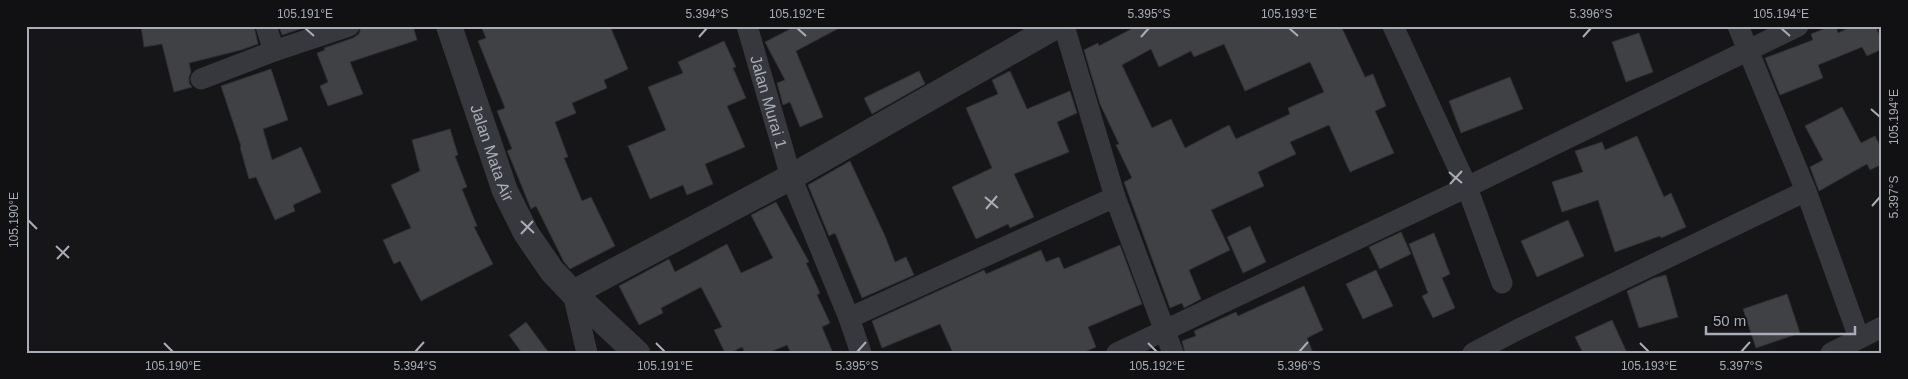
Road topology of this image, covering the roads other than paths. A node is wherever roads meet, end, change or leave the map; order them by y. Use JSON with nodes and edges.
{"nodes":[{"id":1,"x":266,"y":26,"type":"edge"},
{"id":2,"x":349,"y":26,"type":"edge"},
{"id":3,"x":449,"y":26,"type":"edge"},
{"id":4,"x":747,"y":26,"type":"edge"},
{"id":5,"x":1056,"y":26,"type":"edge"},
{"id":6,"x":1064,"y":26,"type":"edge"},
{"id":7,"x":1393,"y":26,"type":"edge"},
{"id":8,"x":1738,"y":26,"type":"edge"},
{"id":9,"x":1798,"y":26,"type":"edge"},
{"id":10,"x":1749,"y":50,"type":"junction"},
{"id":11,"x":274,"y":51,"type":"junction"},
{"id":12,"x":201,"y":79,"type":"dead end"},
{"id":13,"x":791,"y":177,"type":"junction"},
{"id":14,"x":1467,"y":188,"type":"junction"},
{"id":15,"x":1806,"y":191,"type":"junction"},
{"id":16,"x":1116,"y":197,"type":"junction"},
{"id":17,"x":1502,"y":283,"type":"dead end"},
{"id":18,"x":573,"y":293,"type":"junction"},
{"id":19,"x":849,"y":318,"type":"junction"},
{"id":20,"x":1882,"y":327,"type":"edge"},
{"id":21,"x":1164,"y":330,"type":"junction"},
{"id":22,"x":1859,"y":338,"type":"junction"},
{"id":23,"x":587,"y":353,"type":"edge"},
{"id":24,"x":637,"y":353,"type":"edge"},
{"id":25,"x":860,"y":353,"type":"edge"},
{"id":26,"x":1118,"y":353,"type":"edge"},
{"id":27,"x":1173,"y":353,"type":"edge"},
{"id":28,"x":1473,"y":353,"type":"edge"},
{"id":29,"x":1831,"y":353,"type":"edge"}],
"edges":[{"from":1,"to":11,"type":"street"},
{"from":2,"to":11,"type":"street"},
{"from":3,"to":18,"type":"street","name":"Jalan Mata Air"},
{"from":4,"to":13,"type":"street","name":"Jalan Murai 1"},
{"from":5,"to":13,"type":"street"},
{"from":6,"to":16,"type":"street"},
{"from":7,"to":14,"type":"street"},
{"from":8,"to":10,"type":"street"},
{"from":9,"to":10,"type":"street"},
{"from":10,"to":14,"type":"street"},
{"from":10,"to":15,"type":"street"},
{"from":11,"to":12,"type":"street"},
{"from":13,"to":18,"type":"street"},
{"from":13,"to":19,"type":"street","name":"Jalan Murai 1"},
{"from":14,"to":17,"type":"street"},
{"from":14,"to":21,"type":"street"},
{"from":15,"to":22,"type":"street"},
{"from":15,"to":28,"type":"street"},
{"from":16,"to":19,"type":"street"},
{"from":16,"to":21,"type":"street"},
{"from":18,"to":23,"type":"street"},
{"from":18,"to":24,"type":"street","name":"Jalan Mata Air"},
{"from":19,"to":25,"type":"street","name":"Jalan Murai 1"},
{"from":20,"to":22,"type":"street"},
{"from":21,"to":26,"type":"street"},
{"from":21,"to":27,"type":"street"},
{"from":22,"to":29,"type":"street"}]}
